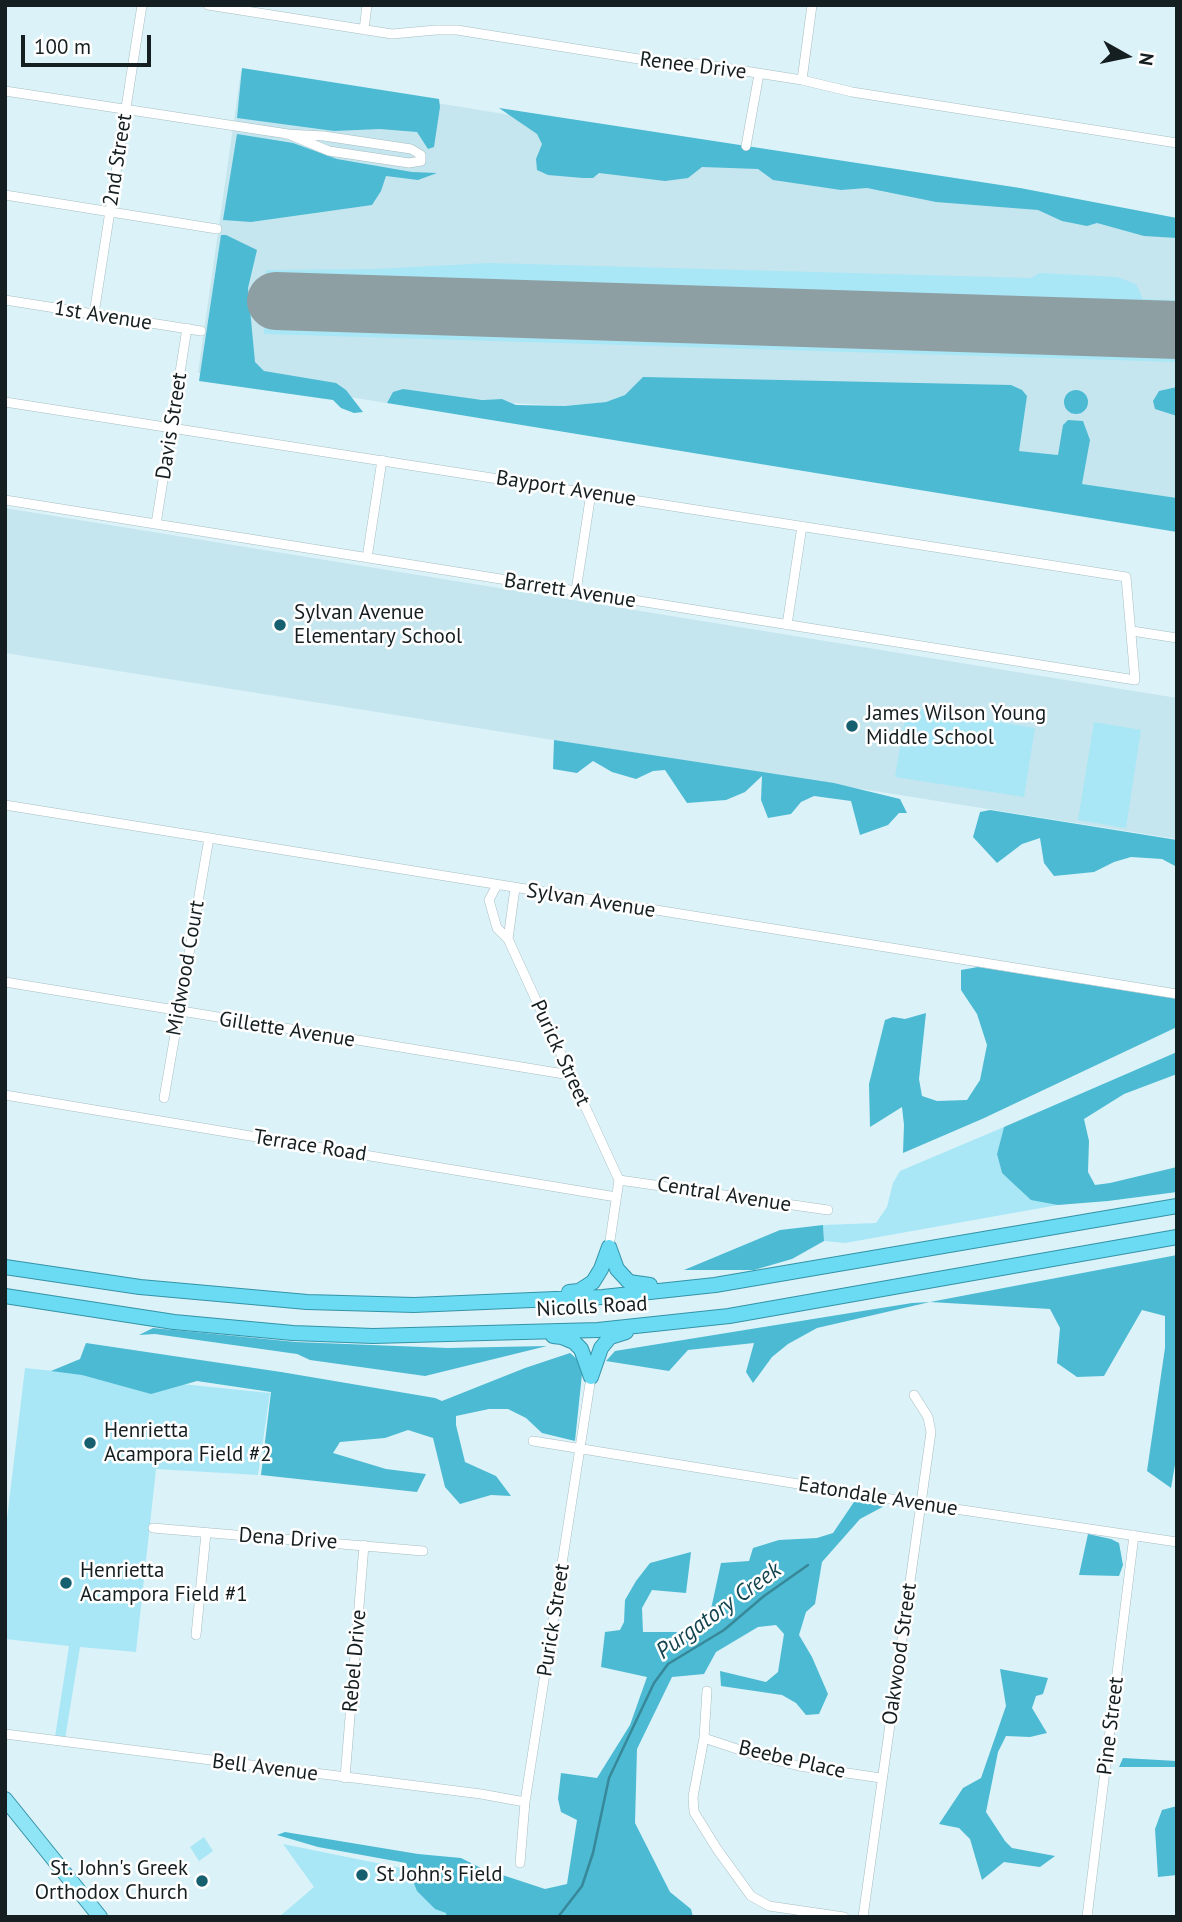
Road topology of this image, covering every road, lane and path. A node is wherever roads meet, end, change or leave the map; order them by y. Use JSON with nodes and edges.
{"nodes":[{"id":1,"x":142,"y":5,"type":"edge"},
{"id":2,"x":208,"y":5,"type":"edge"},
{"id":3,"x":367,"y":5,"type":"edge"},
{"id":4,"x":812,"y":5,"type":"edge"},
{"id":5,"x":364,"y":30,"type":"junction"},
{"id":6,"x":759,"y":74,"type":"junction"},
{"id":7,"x":803,"y":80,"type":"junction"},
{"id":8,"x":5,"y":91,"type":"edge"},
{"id":9,"x":126,"y":108,"type":"junction"},
{"id":10,"x":287,"y":134,"type":"junction"},
{"id":11,"x":1177,"y":143,"type":"edge"},
{"id":12,"x":746,"y":146,"type":"dead end"},
{"id":13,"x":5,"y":195,"type":"edge"},
{"id":14,"x":110,"y":212,"type":"junction"},
{"id":15,"x":217,"y":229,"type":"dead end"},
{"id":16,"x":5,"y":300,"type":"edge"},
{"id":17,"x":94,"y":314,"type":"junction"},
{"id":18,"x":187,"y":328,"type":"junction"},
{"id":19,"x":201,"y":331,"type":"dead end"},
{"id":20,"x":5,"y":402,"type":"edge"},
{"id":21,"x":171,"y":428,"type":"junction"},
{"id":22,"x":382,"y":460,"type":"junction"},
{"id":23,"x":592,"y":494,"type":"junction"},
{"id":24,"x":5,"y":500,"type":"edge"},
{"id":25,"x":156,"y":524,"type":"junction"},
{"id":26,"x":802,"y":526,"type":"junction"},
{"id":27,"x":367,"y":558,"type":"junction"},
{"id":28,"x":576,"y":592,"type":"junction"},
{"id":29,"x":787,"y":625,"type":"junction"},
{"id":30,"x":1132,"y":631,"type":"junction"},
{"id":31,"x":1177,"y":638,"type":"edge"},
{"id":32,"x":5,"y":804,"type":"edge"},
{"id":33,"x":209,"y":838,"type":"junction"},
{"id":34,"x":497,"y":885,"type":"junction"},
{"id":35,"x":515,"y":888,"type":"junction"},
{"id":36,"x":508,"y":940,"type":"junction"},
{"id":37,"x":5,"y":982,"type":"edge"},
{"id":38,"x":1177,"y":994,"type":"edge"},
{"id":39,"x":177,"y":1011,"type":"junction"},
{"id":40,"x":570,"y":1075,"type":"junction"},
{"id":41,"x":5,"y":1095,"type":"edge"},
{"id":42,"x":164,"y":1098,"type":"dead end"},
{"id":43,"x":619,"y":1180,"type":"junction"},
{"id":44,"x":616,"y":1197,"type":"junction"},
{"id":45,"x":1177,"y":1206,"type":"edge"},
{"id":46,"x":828,"y":1210,"type":"dead end"},
{"id":47,"x":1177,"y":1237,"type":"edge"},
{"id":48,"x":609,"y":1247,"type":"junction"},
{"id":49,"x":5,"y":1267,"type":"edge"},
{"id":50,"x":693,"y":1287,"type":"junction"},
{"id":51,"x":5,"y":1296,"type":"edge"},
{"id":52,"x":539,"y":1299,"type":"junction"},
{"id":53,"x":645,"y":1326,"type":"junction"},
{"id":54,"x":516,"y":1333,"type":"junction"},
{"id":55,"x":591,"y":1377,"type":"junction"},
{"id":56,"x":914,"y":1395,"type":"dead end"},
{"id":57,"x":533,"y":1441,"type":"dead end"},
{"id":58,"x":580,"y":1450,"type":"junction"},
{"id":59,"x":922,"y":1504,"type":"junction"},
{"id":60,"x":152,"y":1528,"type":"dead end"},
{"id":61,"x":206,"y":1533,"type":"junction"},
{"id":62,"x":1135,"y":1535,"type":"junction"},
{"id":63,"x":1177,"y":1542,"type":"edge"},
{"id":64,"x":364,"y":1545,"type":"junction"},
{"id":65,"x":423,"y":1551,"type":"dead end"},
{"id":66,"x":196,"y":1635,"type":"dead end"},
{"id":67,"x":707,"y":1691,"type":"dead end"},
{"id":68,"x":5,"y":1734,"type":"edge"},
{"id":69,"x":704,"y":1738,"type":"junction"},
{"id":70,"x":345,"y":1778,"type":"junction"},
{"id":71,"x":881,"y":1778,"type":"junction"},
{"id":72,"x":5,"y":1799,"type":"edge"},
{"id":73,"x":525,"y":1802,"type":"junction"},
{"id":74,"x":520,"y":1863,"type":"dead end"},
{"id":75,"x":100,"y":1917,"type":"edge"},
{"id":76,"x":844,"y":1917,"type":"edge"},
{"id":77,"x":863,"y":1917,"type":"edge"},
{"id":78,"x":1087,"y":1917,"type":"edge"}],
"edges":[{"from":1,"to":9,"type":"street","name":"2nd Street"},
{"from":2,"to":5,"type":"street","name":"Renee Drive"},
{"from":3,"to":5,"type":"street"},
{"from":4,"to":7,"type":"street"},
{"from":5,"to":6,"type":"street","name":"Renee Drive"},
{"from":6,"to":7,"type":"street","name":"Renee Drive"},
{"from":6,"to":12,"type":"street"},
{"from":7,"to":11,"type":"street","name":"Renee Drive"},
{"from":8,"to":9,"type":"street"},
{"from":9,"to":10,"type":"street"},
{"from":9,"to":14,"type":"street","name":"2nd Street"},
{"from":10,"to":10,"type":"street"},
{"from":13,"to":14,"type":"street"},
{"from":14,"to":15,"type":"street"},
{"from":14,"to":17,"type":"street","name":"2nd Street"},
{"from":16,"to":17,"type":"street","name":"1st Avenue"},
{"from":17,"to":18,"type":"street","name":"1st Avenue"},
{"from":18,"to":19,"type":"street","name":"1st Avenue"},
{"from":18,"to":21,"type":"street","name":"Davis Street"},
{"from":20,"to":21,"type":"street","name":"Bayport Avenue"},
{"from":21,"to":22,"type":"street","name":"Bayport Avenue"},
{"from":21,"to":25,"type":"street","name":"Davis Street"},
{"from":22,"to":23,"type":"street","name":"Bayport Avenue"},
{"from":22,"to":27,"type":"street"},
{"from":23,"to":26,"type":"street","name":"Bayport Avenue"},
{"from":23,"to":28,"type":"street"},
{"from":24,"to":25,"type":"street","name":"Barrett Avenue"},
{"from":25,"to":27,"type":"street","name":"Barrett Avenue"},
{"from":26,"to":29,"type":"street"},
{"from":26,"to":30,"type":"street","name":"Bayport Avenue"},
{"from":27,"to":28,"type":"street","name":"Barrett Avenue"},
{"from":28,"to":29,"type":"street","name":"Barrett Avenue"},
{"from":29,"to":30,"type":"street","name":"Barrett Avenue"},
{"from":30,"to":31,"type":"street"},
{"from":32,"to":33,"type":"street","name":"Sylvan Avenue"},
{"from":33,"to":34,"type":"street","name":"Sylvan Avenue"},
{"from":33,"to":39,"type":"street","name":"Midwood Court"},
{"from":34,"to":35,"type":"street","name":"Sylvan Avenue"},
{"from":34,"to":36,"type":"street","name":"Purick Street"},
{"from":35,"to":36,"type":"street"},
{"from":35,"to":38,"type":"street","name":"Sylvan Avenue"},
{"from":36,"to":40,"type":"street","name":"Purick Street"},
{"from":37,"to":39,"type":"street","name":"Gillette Avenue"},
{"from":39,"to":40,"type":"street","name":"Gillette Avenue"},
{"from":39,"to":42,"type":"street","name":"Midwood Court"},
{"from":40,"to":43,"type":"street","name":"Purick Street"},
{"from":41,"to":44,"type":"street","name":"Terrace Road"},
{"from":43,"to":44,"type":"street"},
{"from":43,"to":46,"type":"street","name":"Central Avenue"},
{"from":44,"to":48,"type":"street"},
{"from":45,"to":50,"type":"highway","name":"Nicolls Road"},
{"from":47,"to":53,"type":"highway","name":"Nicolls Road"},
{"from":48,"to":50,"type":"highway"},
{"from":48,"to":52,"type":"highway"},
{"from":49,"to":52,"type":"highway","name":"Nicolls Road"},
{"from":50,"to":52,"type":"highway","name":"Nicolls Road"},
{"from":51,"to":54,"type":"highway","name":"Nicolls Road"},
{"from":53,"to":54,"type":"highway","name":"Nicolls Road"},
{"from":53,"to":55,"type":"highway"},
{"from":54,"to":55,"type":"highway"},
{"from":55,"to":58,"type":"street","name":"Purick Street"},
{"from":56,"to":59,"type":"street","name":"Oakwood Street"},
{"from":57,"to":58,"type":"street","name":"Eatondale Avenue"},
{"from":58,"to":59,"type":"street","name":"Eatondale Avenue"},
{"from":58,"to":73,"type":"street","name":"Purick Street"},
{"from":59,"to":62,"type":"street","name":"Eatondale Avenue"},
{"from":59,"to":71,"type":"street","name":"Oakwood Street"},
{"from":60,"to":61,"type":"street","name":"Dena Drive"},
{"from":61,"to":64,"type":"street","name":"Dena Drive"},
{"from":61,"to":66,"type":"street"},
{"from":62,"to":63,"type":"street","name":"Eatondale Avenue"},
{"from":62,"to":78,"type":"street","name":"Pine Street"},
{"from":64,"to":65,"type":"street","name":"Dena Drive"},
{"from":64,"to":70,"type":"street","name":"Rebel Drive"},
{"from":67,"to":69,"type":"street"},
{"from":68,"to":70,"type":"street","name":"Bell Avenue"},
{"from":69,"to":71,"type":"street","name":"Beebe Place"},
{"from":69,"to":76,"type":"street"},
{"from":70,"to":73,"type":"street","name":"Bell Avenue"},
{"from":71,"to":77,"type":"street","name":"Oakwood Street"},
{"from":72,"to":75,"type":"main road"},
{"from":73,"to":74,"type":"street","name":"Purick Street"}]}
